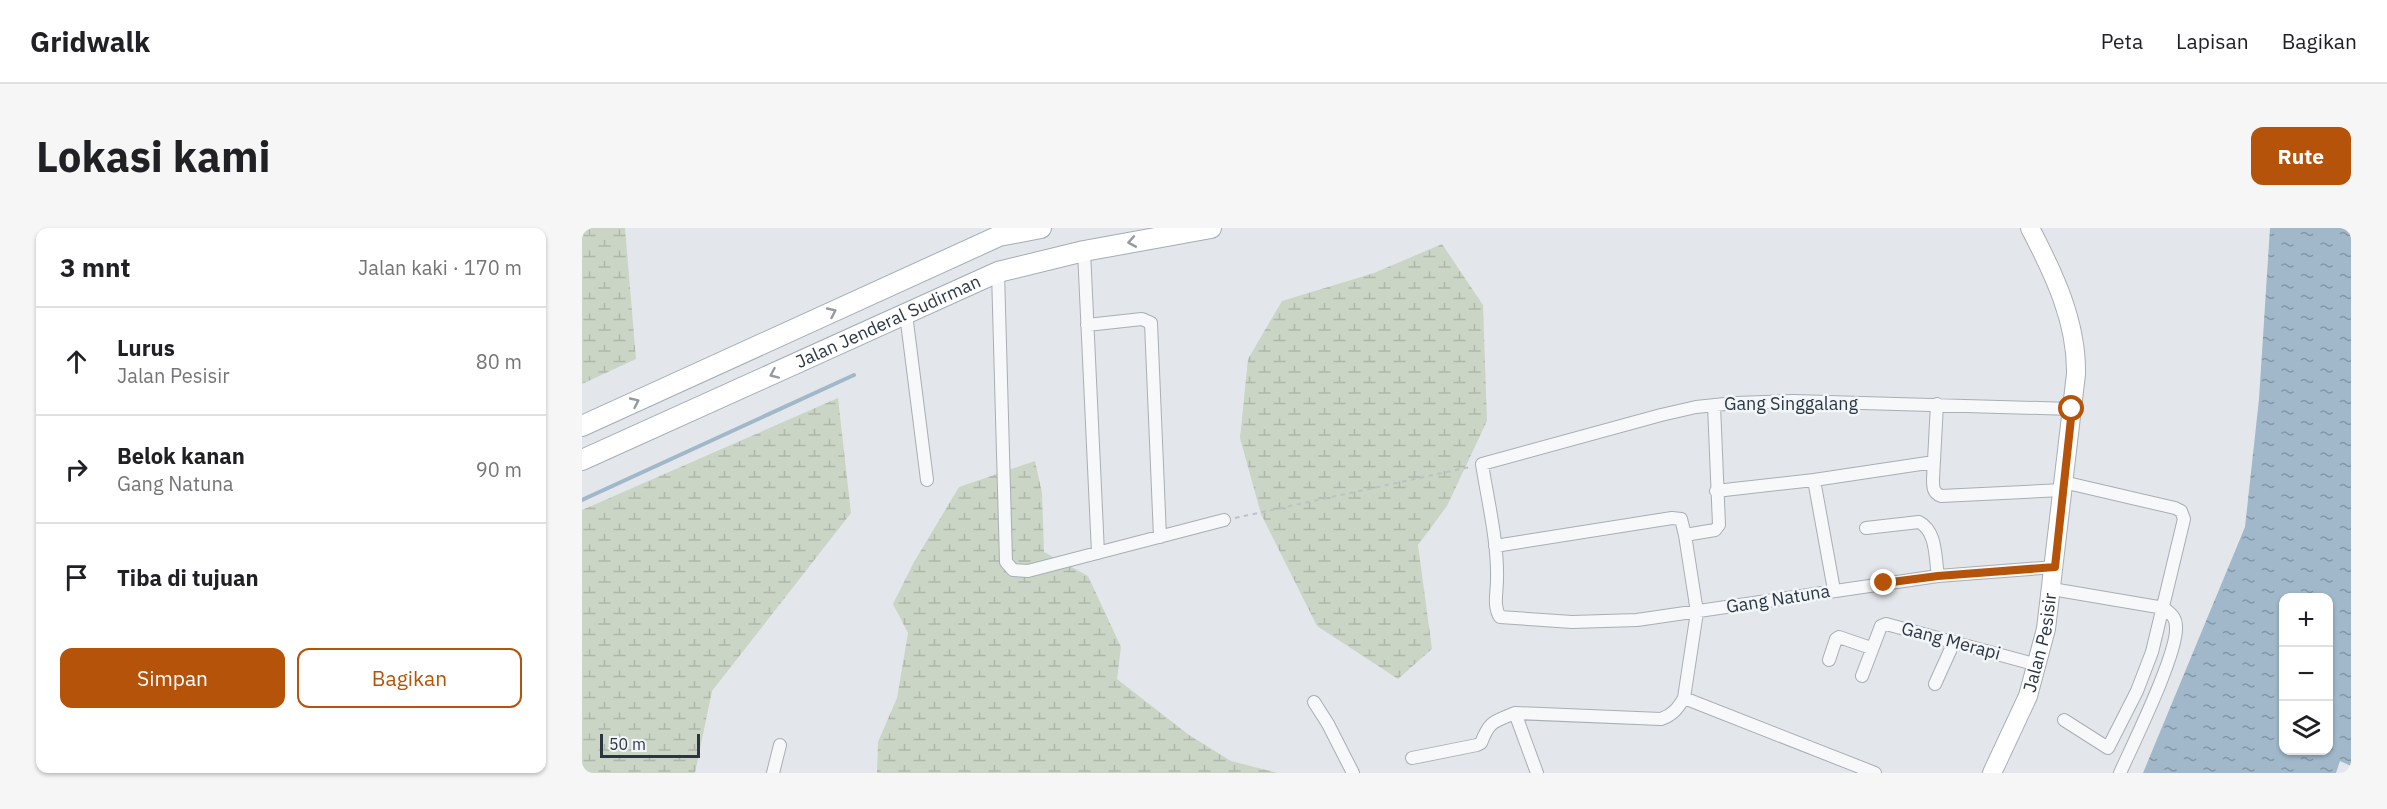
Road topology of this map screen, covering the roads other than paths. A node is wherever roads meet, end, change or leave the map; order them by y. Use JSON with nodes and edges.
{"nodes":[{"id":1,"x":1041,"y":228,"type":"edge"},
{"id":2,"x":1210,"y":228,"type":"edge"},
{"id":3,"x":2030,"y":228,"type":"edge"},
{"id":4,"x":999,"y":232,"type":"edge"},
{"id":5,"x":1084,"y":251,"type":"junction"},
{"id":6,"x":998,"y":272,"type":"junction"},
{"id":7,"x":906,"y":314,"type":"junction"},
{"id":8,"x":1087,"y":325,"type":"junction"},
{"id":9,"x":1937,"y":404,"type":"junction"},
{"id":10,"x":1714,"y":405,"type":"junction"},
{"id":11,"x":2072,"y":409,"type":"junction"},
{"id":12,"x":582,"y":426,"type":"edge"},
{"id":13,"x":582,"y":460,"type":"edge"},
{"id":14,"x":1934,"y":462,"type":"junction"},
{"id":15,"x":927,"y":480,"type":"dead end"},
{"id":16,"x":1814,"y":480,"type":"junction"},
{"id":17,"x":2063,"y":486,"type":"junction"},
{"id":18,"x":1716,"y":491,"type":"junction"},
{"id":19,"x":1224,"y":520,"type":"road end"},
{"id":20,"x":1866,"y":528,"type":"dead end"},
{"id":21,"x":1685,"y":535,"type":"junction"},
{"id":22,"x":1160,"y":537,"type":"junction"},
{"id":23,"x":1495,"y":546,"type":"junction"},
{"id":24,"x":1098,"y":553,"type":"junction"},
{"id":25,"x":2055,"y":567,"type":"junction"},
{"id":26,"x":1938,"y":576,"type":"junction"},
{"id":27,"x":2052,"y":589,"type":"junction"},
{"id":28,"x":1834,"y":590,"type":"junction"},
{"id":29,"x":2164,"y":608,"type":"junction"},
{"id":30,"x":1697,"y":612,"type":"junction"},
{"id":31,"x":1954,"y":642,"type":"junction"},
{"id":32,"x":1871,"y":648,"type":"junction"},
{"id":33,"x":1829,"y":660,"type":"dead end"},
{"id":34,"x":2038,"y":665,"type":"junction"},
{"id":35,"x":1862,"y":676,"type":"dead end"},
{"id":36,"x":1935,"y":684,"type":"dead end"},
{"id":37,"x":1684,"y":698,"type":"junction"},
{"id":38,"x":1314,"y":702,"type":"dead end"},
{"id":39,"x":1515,"y":713,"type":"junction"},
{"id":40,"x":2064,"y":720,"type":"dead end"},
{"id":41,"x":780,"y":745,"type":"dead end"},
{"id":42,"x":1412,"y":758,"type":"dead end"},
{"id":43,"x":773,"y":773,"type":"edge"},
{"id":44,"x":1353,"y":773,"type":"edge"},
{"id":45,"x":1537,"y":773,"type":"edge"},
{"id":46,"x":1875,"y":773,"type":"edge"},
{"id":47,"x":1992,"y":773,"type":"edge"},
{"id":48,"x":2120,"y":773,"type":"edge"}],
"edges":[{"from":1,"to":4,"type":"main road","name":"Jalan Jenderal Sudirman"},
{"from":2,"to":5,"type":"main road","name":"Jalan Jenderal Sudirman","one_way":true},
{"from":3,"to":11,"type":"street","name":"Jalan Pesisir"},
{"from":12,"to":4,"type":"main road","name":"Jalan Jenderal Sudirman","one_way":true},
{"from":5,"to":6,"type":"main road","name":"Jalan Jenderal Sudirman"},
{"from":5,"to":8,"type":"street"},
{"from":6,"to":7,"type":"main road","name":"Jalan Jenderal Sudirman"},
{"from":6,"to":24,"type":"street"},
{"from":7,"to":13,"type":"main road","name":"Jalan Jenderal Sudirman","one_way":true},
{"from":7,"to":15,"type":"street"},
{"from":8,"to":22,"type":"street"},
{"from":8,"to":24,"type":"street"},
{"from":9,"to":10,"type":"street","name":"Gang Singgalang"},
{"from":9,"to":11,"type":"street","name":"Gang Singgalang"},
{"from":9,"to":14,"type":"street"},
{"from":10,"to":18,"type":"street"},
{"from":10,"to":23,"type":"street","name":"Gang Singgalang"},
{"from":11,"to":17,"type":"street","name":"Jalan Pesisir"},
{"from":14,"to":16,"type":"street"},
{"from":14,"to":17,"type":"street"},
{"from":16,"to":18,"type":"street"},
{"from":16,"to":28,"type":"street"},
{"from":17,"to":25,"type":"street","name":"Jalan Pesisir"},
{"from":17,"to":29,"type":"street"},
{"from":18,"to":21,"type":"street"},
{"from":19,"to":22,"type":"street"},
{"from":20,"to":26,"type":"street"},
{"from":21,"to":23,"type":"street"},
{"from":21,"to":30,"type":"street"},
{"from":22,"to":24,"type":"street"},
{"from":23,"to":30,"type":"street","name":"Gang Natuna"},
{"from":25,"to":26,"type":"street","name":"Gang Natuna"},
{"from":25,"to":27,"type":"street","name":"Jalan Pesisir"},
{"from":26,"to":28,"type":"street","name":"Gang Natuna"},
{"from":27,"to":29,"type":"street"},
{"from":27,"to":34,"type":"street","name":"Jalan Pesisir"},
{"from":28,"to":30,"type":"street","name":"Gang Natuna"},
{"from":29,"to":40,"type":"street"},
{"from":29,"to":48,"type":"street"},
{"from":30,"to":37,"type":"street"},
{"from":31,"to":32,"type":"street","name":"Gang Merapi"},
{"from":31,"to":34,"type":"street","name":"Gang Merapi"},
{"from":31,"to":36,"type":"street"},
{"from":32,"to":33,"type":"street"},
{"from":32,"to":35,"type":"street","name":"Gang Merapi"},
{"from":34,"to":47,"type":"street","name":"Jalan Pesisir"},
{"from":37,"to":39,"type":"street"},
{"from":37,"to":46,"type":"street"},
{"from":38,"to":44,"type":"street"},
{"from":39,"to":42,"type":"street"},
{"from":39,"to":45,"type":"street"},
{"from":41,"to":43,"type":"street"}]}
